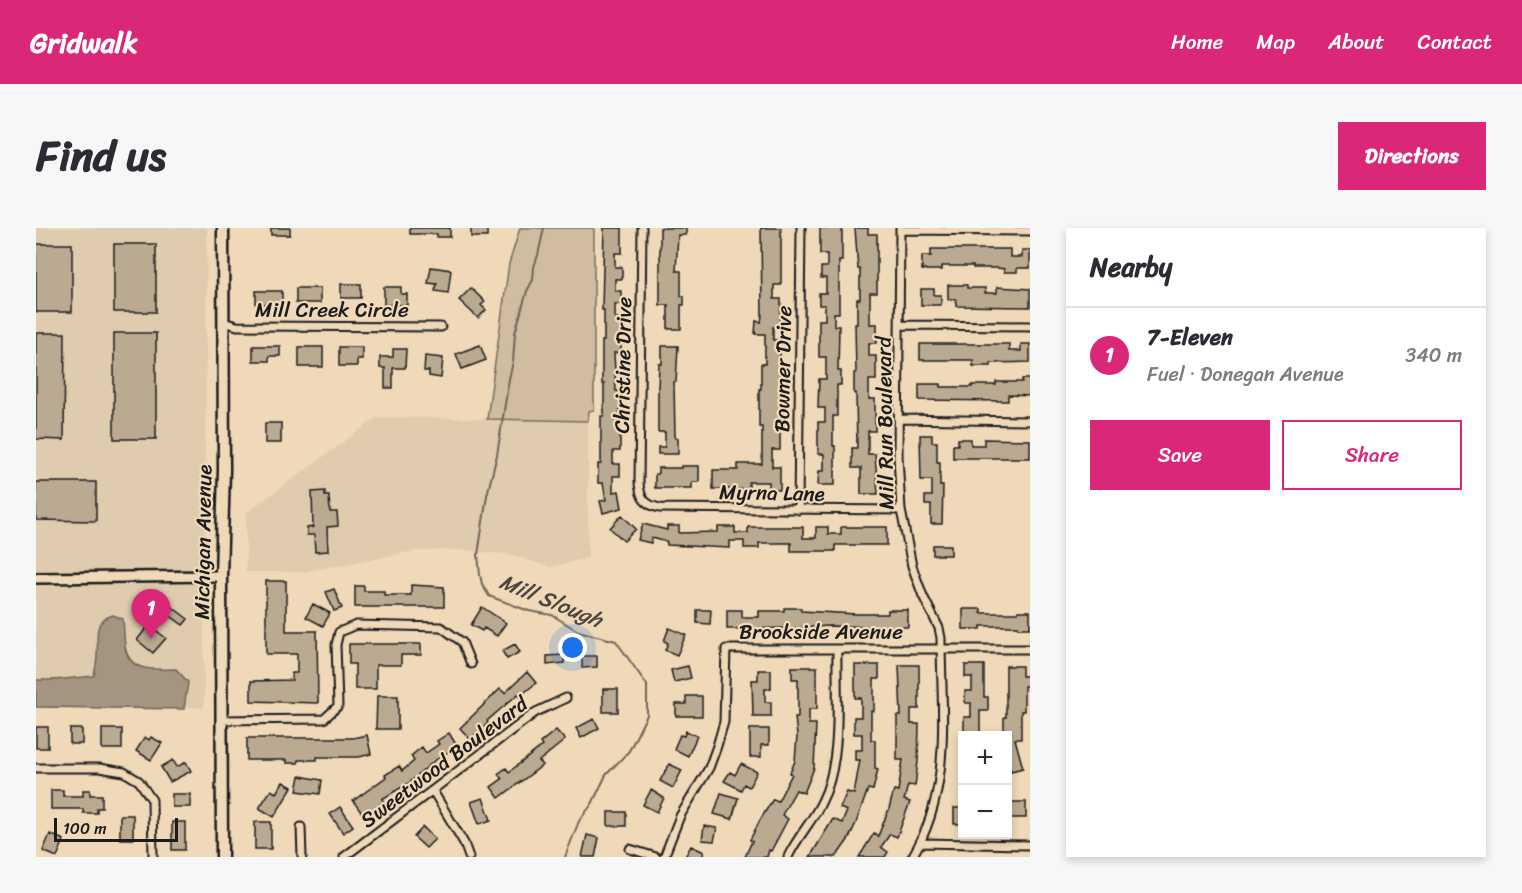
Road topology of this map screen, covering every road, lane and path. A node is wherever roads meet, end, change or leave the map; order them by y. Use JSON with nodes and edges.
{"nodes":[{"id":1,"x":223,"y":228,"type":"edge"},
{"id":2,"x":642,"y":228,"type":"edge"},
{"id":3,"x":801,"y":228,"type":"edge"},
{"id":4,"x":900,"y":229,"type":"edge"},
{"id":5,"x":1030,"y":231,"type":"edge"},
{"id":6,"x":224,"y":322,"type":"junction"},
{"id":7,"x":900,"y":325,"type":"junction"},
{"id":8,"x":1030,"y":326,"type":"edge"},
{"id":9,"x":441,"y":327,"type":"dead end"},
{"id":10,"x":898,"y":418,"type":"junction"},
{"id":11,"x":1030,"y":421,"type":"edge"},
{"id":12,"x":644,"y":501,"type":"joint"},
{"id":13,"x":798,"y":510,"type":"junction"},
{"id":14,"x":902,"y":510,"type":"junction"},
{"id":15,"x":221,"y":576,"type":"junction"},
{"id":16,"x":36,"y":578,"type":"edge"},
{"id":17,"x":941,"y":648,"type":"junction"},
{"id":18,"x":837,"y":649,"type":"junction"},
{"id":19,"x":1030,"y":649,"type":"edge"},
{"id":20,"x":471,"y":664,"type":"dead end"},
{"id":21,"x":566,"y":698,"type":"dead end"},
{"id":22,"x":221,"y":720,"type":"junction"},
{"id":23,"x":36,"y":768,"type":"edge"},
{"id":24,"x":433,"y":791,"type":"junction"},
{"id":25,"x":301,"y":827,"type":"dead end"},
{"id":26,"x":921,"y":843,"type":"junction"},
{"id":27,"x":1029,"y":845,"type":"edge"},
{"id":28,"x":630,"y":849,"type":"dead end"},
{"id":29,"x":153,"y":857,"type":"edge"},
{"id":30,"x":222,"y":857,"type":"edge"},
{"id":31,"x":302,"y":857,"type":"edge"},
{"id":32,"x":344,"y":857,"type":"edge"},
{"id":33,"x":470,"y":857,"type":"edge"},
{"id":34,"x":656,"y":857,"type":"edge"},
{"id":35,"x":664,"y":857,"type":"edge"},
{"id":36,"x":788,"y":857,"type":"edge"},
{"id":37,"x":912,"y":857,"type":"edge"}],
"edges":[{"from":1,"to":6,"type":"main road","name":"Michigan Avenue"},
{"from":2,"to":12,"type":"street","name":"Christine Drive"},
{"from":3,"to":13,"type":"street","name":"Bowmer Drive"},
{"from":4,"to":5,"type":"street"},
{"from":4,"to":7,"type":"street","name":"Mill Run Boulevard"},
{"from":6,"to":9,"type":"street","name":"Mill Creek Circle"},
{"from":6,"to":15,"type":"main road","name":"Michigan Avenue"},
{"from":7,"to":8,"type":"street"},
{"from":7,"to":10,"type":"street","name":"Mill Run Boulevard"},
{"from":10,"to":11,"type":"street"},
{"from":10,"to":14,"type":"street","name":"Mill Run Boulevard"},
{"from":12,"to":13,"type":"street","name":"Myrna Lane"},
{"from":13,"to":14,"type":"street","name":"Myrna Lane"},
{"from":14,"to":17,"type":"street","name":"Mill Run Boulevard"},
{"from":15,"to":16,"type":"street"},
{"from":15,"to":22,"type":"main road","name":"Michigan Avenue"},
{"from":17,"to":18,"type":"street","name":"Brookside Avenue"},
{"from":17,"to":19,"type":"street","name":"Brookside Avenue"},
{"from":17,"to":26,"type":"street","name":"Mill Run Boulevard"},
{"from":18,"to":35,"type":"street","name":"Brookside Avenue"},
{"from":18,"to":36,"type":"street"},
{"from":20,"to":22,"type":"street"},
{"from":21,"to":24,"type":"street","name":"Sweetwood Boulevard"},
{"from":22,"to":30,"type":"main road","name":"Michigan Avenue"},
{"from":23,"to":29,"type":"street"},
{"from":24,"to":32,"type":"street","name":"Sweetwood Boulevard"},
{"from":24,"to":33,"type":"street"},
{"from":25,"to":31,"type":"street"},
{"from":26,"to":27,"type":"street"},
{"from":26,"to":37,"type":"street","name":"Mill Run Boulevard"},
{"from":28,"to":34,"type":"street"}]}
